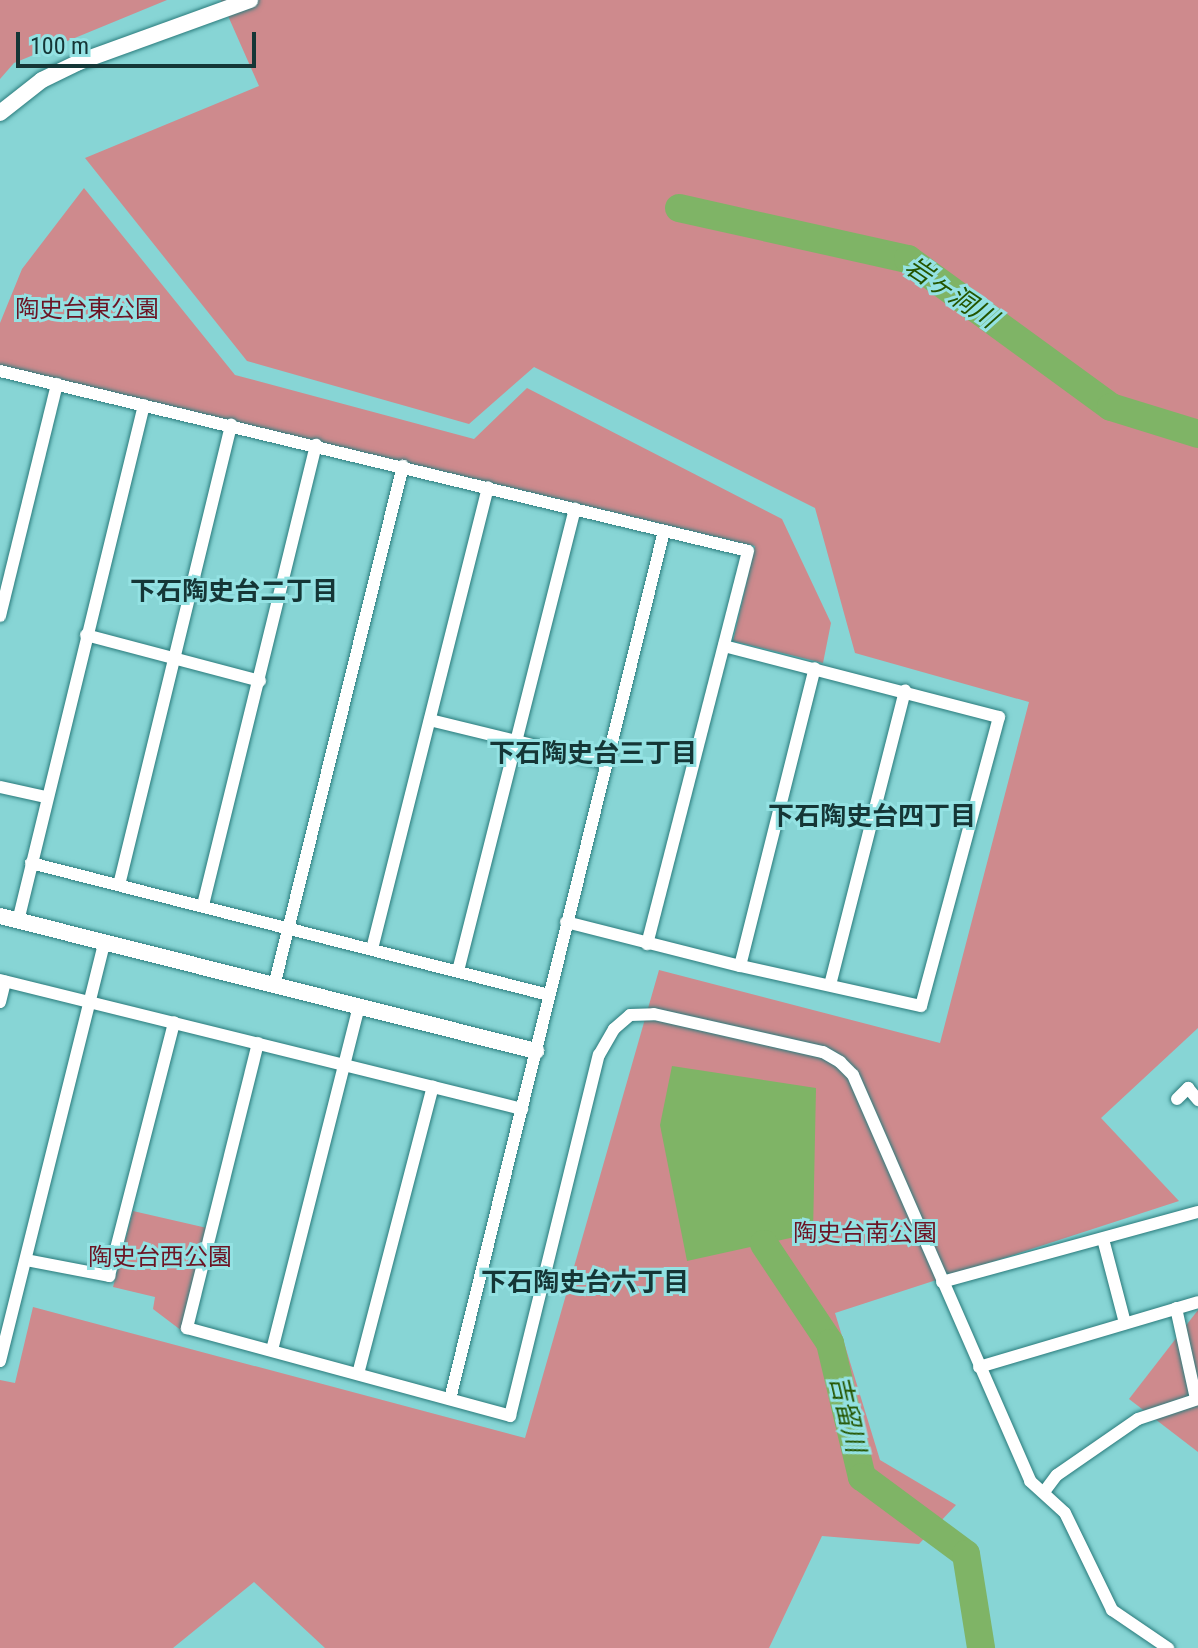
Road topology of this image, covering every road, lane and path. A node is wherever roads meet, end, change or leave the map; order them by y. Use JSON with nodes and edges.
{"nodes":[{"id":1,"x":250,"y":0,"type":"edge"},
{"id":2,"x":0,"y":113,"type":"edge"},
{"id":3,"x":0,"y":371,"type":"edge"},
{"id":4,"x":57,"y":384,"type":"junction"},
{"id":5,"x":144,"y":405,"type":"junction"},
{"id":6,"x":231,"y":424,"type":"junction"},
{"id":7,"x":316,"y":445,"type":"junction"},
{"id":8,"x":403,"y":466,"type":"junction"},
{"id":9,"x":488,"y":487,"type":"junction"},
{"id":10,"x":575,"y":509,"type":"junction"},
{"id":11,"x":664,"y":531,"type":"junction"},
{"id":12,"x":0,"y":616,"type":"edge"},
{"id":13,"x":86,"y":635,"type":"junction"},
{"id":14,"x":724,"y":646,"type":"junction"},
{"id":15,"x":173,"y":658,"type":"junction"},
{"id":16,"x":815,"y":668,"type":"junction"},
{"id":17,"x":260,"y":681,"type":"junction"},
{"id":18,"x":905,"y":690,"type":"junction"},
{"id":19,"x":430,"y":720,"type":"junction"},
{"id":20,"x":516,"y":742,"type":"junction"},
{"id":21,"x":606,"y":763,"type":"junction"},
{"id":22,"x":0,"y":787,"type":"edge"},
{"id":23,"x":46,"y":797,"type":"junction"},
{"id":24,"x":31,"y":863,"type":"junction"},
{"id":25,"x":119,"y":885,"type":"junction"},
{"id":26,"x":203,"y":905,"type":"junction"},
{"id":27,"x":0,"y":916,"type":"edge"},
{"id":28,"x":18,"y":921,"type":"junction"},
{"id":29,"x":566,"y":922,"type":"junction"},
{"id":30,"x":288,"y":927,"type":"junction"},
{"id":31,"x":104,"y":944,"type":"junction"},
{"id":32,"x":647,"y":944,"type":"junction"},
{"id":33,"x":372,"y":949,"type":"junction"},
{"id":34,"x":740,"y":966,"type":"junction"},
{"id":35,"x":458,"y":971,"type":"junction"},
{"id":36,"x":3,"y":981,"type":"edge"},
{"id":37,"x":830,"y":985,"type":"junction"},
{"id":38,"x":274,"y":986,"type":"junction"},
{"id":39,"x":549,"y":995,"type":"junction"},
{"id":40,"x":90,"y":1001,"type":"junction"},
{"id":41,"x":0,"y":1002,"type":"edge"},
{"id":42,"x":359,"y":1007,"type":"junction"},
{"id":43,"x":174,"y":1022,"type":"junction"},
{"id":44,"x":258,"y":1043,"type":"junction"},
{"id":45,"x":536,"y":1051,"type":"junction"},
{"id":46,"x":346,"y":1065,"type":"junction"},
{"id":47,"x":433,"y":1087,"type":"junction"},
{"id":48,"x":1177,"y":1099,"type":"dead end"},
{"id":49,"x":1198,"y":1100,"type":"edge"},
{"id":50,"x":522,"y":1109,"type":"junction"},
{"id":51,"x":1198,"y":1212,"type":"edge"},
{"id":52,"x":1103,"y":1239,"type":"junction"},
{"id":53,"x":26,"y":1260,"type":"junction"},
{"id":54,"x":942,"y":1282,"type":"junction"},
{"id":55,"x":1198,"y":1302,"type":"edge"},
{"id":56,"x":1176,"y":1308,"type":"junction"},
{"id":57,"x":1125,"y":1323,"type":"junction"},
{"id":58,"x":272,"y":1350,"type":"junction"},
{"id":59,"x":0,"y":1361,"type":"edge"},
{"id":60,"x":979,"y":1367,"type":"junction"},
{"id":61,"x":358,"y":1374,"type":"junction"},
{"id":62,"x":450,"y":1399,"type":"junction"},
{"id":63,"x":1197,"y":1399,"type":"edge"},
{"id":64,"x":1044,"y":1492,"type":"junction"},
{"id":65,"x":1168,"y":1648,"type":"edge"}],
"edges":[{"from":1,"to":2,"type":"street"},
{"from":3,"to":4,"type":"street"},
{"from":4,"to":5,"type":"street"},
{"from":4,"to":12,"type":"street"},
{"from":5,"to":6,"type":"street"},
{"from":5,"to":13,"type":"street"},
{"from":6,"to":7,"type":"street"},
{"from":6,"to":15,"type":"street"},
{"from":7,"to":8,"type":"street"},
{"from":7,"to":17,"type":"street"},
{"from":8,"to":9,"type":"street"},
{"from":8,"to":30,"type":"street"},
{"from":9,"to":10,"type":"street"},
{"from":9,"to":19,"type":"street"},
{"from":10,"to":11,"type":"street"},
{"from":10,"to":20,"type":"street"},
{"from":11,"to":14,"type":"street"},
{"from":11,"to":21,"type":"street"},
{"from":13,"to":15,"type":"street"},
{"from":13,"to":23,"type":"street"},
{"from":14,"to":16,"type":"street"},
{"from":14,"to":32,"type":"street"},
{"from":15,"to":17,"type":"street"},
{"from":15,"to":25,"type":"street"},
{"from":16,"to":18,"type":"street"},
{"from":16,"to":34,"type":"street"},
{"from":17,"to":26,"type":"street"},
{"from":18,"to":37,"type":"street"},
{"from":18,"to":37,"type":"street"},
{"from":19,"to":20,"type":"street"},
{"from":19,"to":33,"type":"street"},
{"from":20,"to":21,"type":"street"},
{"from":20,"to":35,"type":"street"},
{"from":21,"to":29,"type":"street"},
{"from":22,"to":23,"type":"street"},
{"from":23,"to":24,"type":"street"},
{"from":24,"to":25,"type":"street"},
{"from":24,"to":28,"type":"street"},
{"from":25,"to":26,"type":"street"},
{"from":26,"to":30,"type":"street"},
{"from":27,"to":28,"type":"street"},
{"from":28,"to":31,"type":"street"},
{"from":29,"to":32,"type":"street"},
{"from":29,"to":39,"type":"street"},
{"from":30,"to":33,"type":"street"},
{"from":30,"to":38,"type":"street"},
{"from":31,"to":38,"type":"street"},
{"from":31,"to":40,"type":"street"},
{"from":32,"to":34,"type":"street"},
{"from":33,"to":35,"type":"street"},
{"from":34,"to":37,"type":"street"},
{"from":35,"to":39,"type":"street"},
{"from":36,"to":40,"type":"street"},
{"from":36,"to":41,"type":"street"},
{"from":38,"to":42,"type":"street"},
{"from":39,"to":45,"type":"street"},
{"from":40,"to":43,"type":"street"},
{"from":40,"to":53,"type":"street"},
{"from":42,"to":45,"type":"street"},
{"from":42,"to":46,"type":"street"},
{"from":43,"to":44,"type":"street"},
{"from":43,"to":53,"type":"street"},
{"from":44,"to":46,"type":"street"},
{"from":44,"to":58,"type":"street"},
{"from":45,"to":50,"type":"street"},
{"from":46,"to":47,"type":"street"},
{"from":46,"to":58,"type":"street"},
{"from":47,"to":50,"type":"street"},
{"from":47,"to":61,"type":"street"},
{"from":48,"to":49,"type":"street"},
{"from":50,"to":62,"type":"street"},
{"from":51,"to":52,"type":"street"},
{"from":52,"to":54,"type":"street"},
{"from":52,"to":57,"type":"street"},
{"from":53,"to":59,"type":"street"},
{"from":54,"to":60,"type":"street"},
{"from":54,"to":62,"type":"street"},
{"from":55,"to":56,"type":"street"},
{"from":56,"to":57,"type":"street"},
{"from":56,"to":63,"type":"street"},
{"from":57,"to":60,"type":"street"},
{"from":58,"to":61,"type":"street"},
{"from":60,"to":64,"type":"street"},
{"from":61,"to":62,"type":"street"},
{"from":63,"to":64,"type":"street"},
{"from":64,"to":65,"type":"street"}]}
